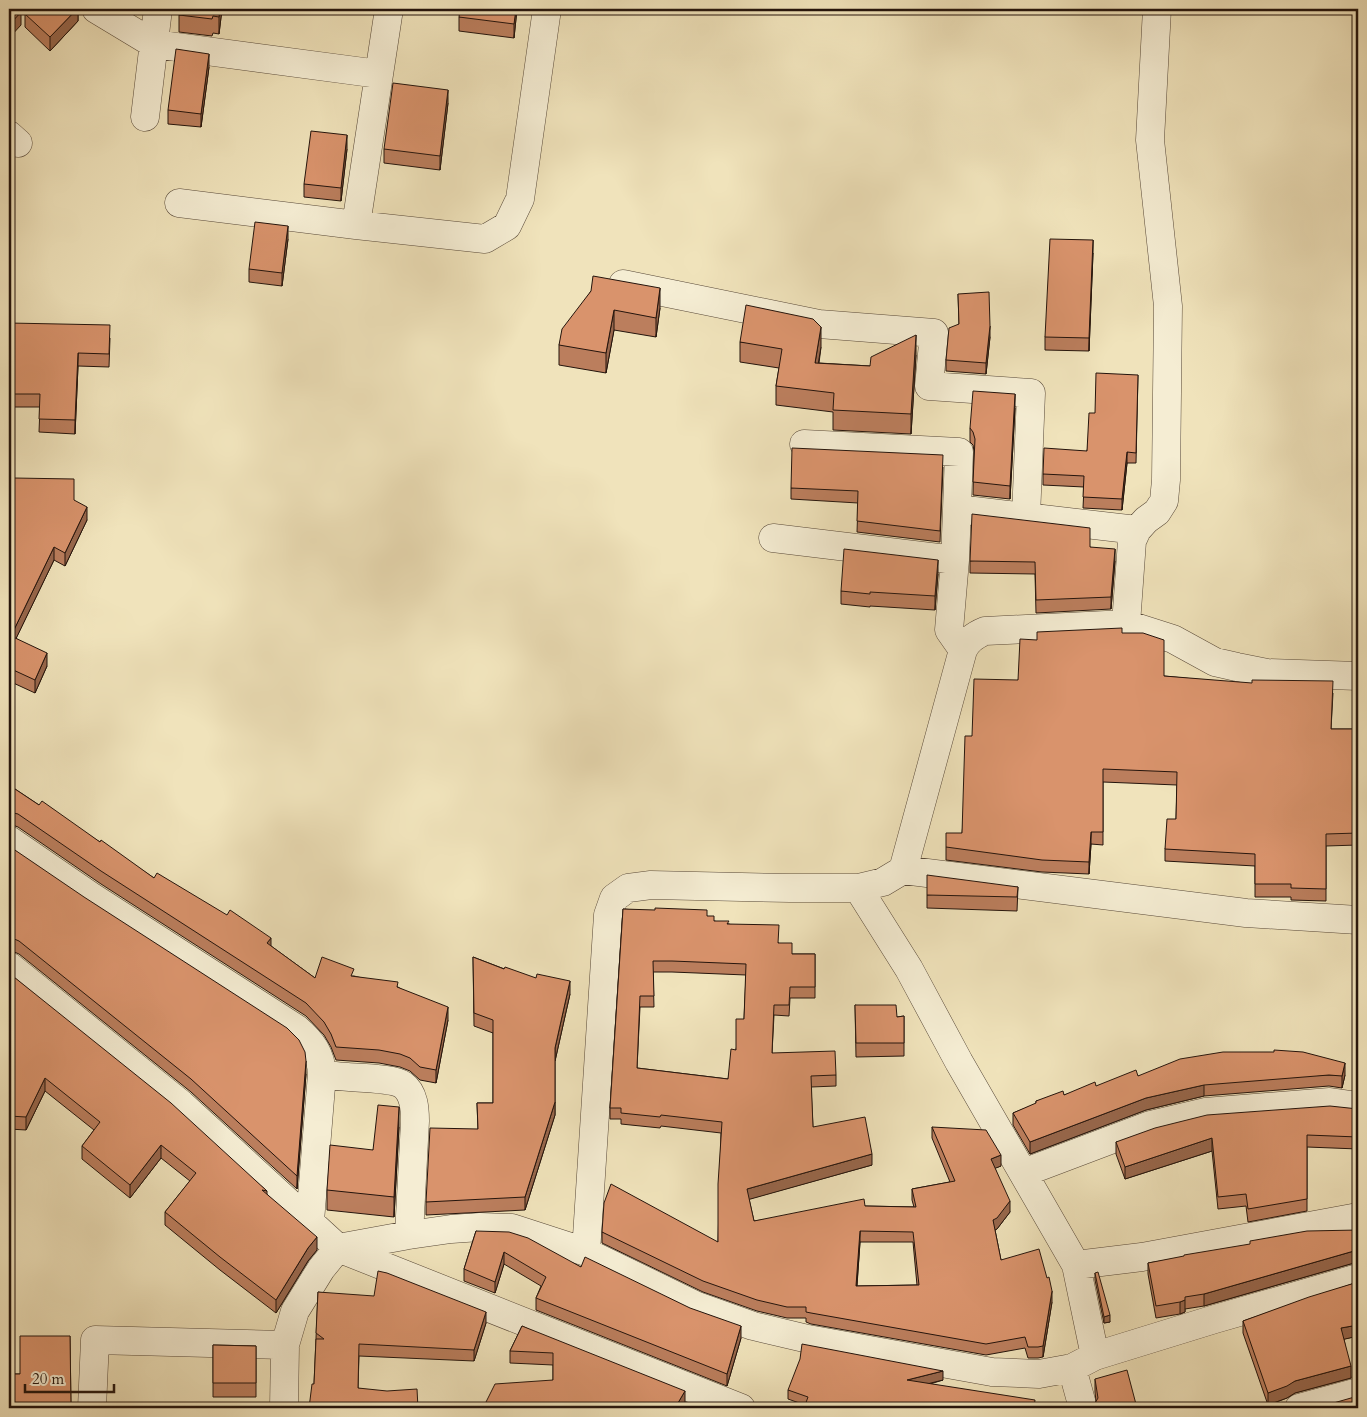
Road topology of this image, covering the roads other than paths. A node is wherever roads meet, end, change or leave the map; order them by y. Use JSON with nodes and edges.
{"nodes":[{"id":1,"x":96,"y":9,"type":"edge"},
{"id":2,"x":158,"y":9,"type":"edge"},
{"id":3,"x":389,"y":9,"type":"edge"},
{"id":4,"x":547,"y":9,"type":"edge"},
{"id":5,"x":1157,"y":9,"type":"edge"},
{"id":6,"x":154,"y":44,"type":"junction"},
{"id":7,"x":379,"y":74,"type":"junction"},
{"id":8,"x":145,"y":117,"type":"dead end"},
{"id":9,"x":179,"y":203,"type":"dead end"},
{"id":10,"x":356,"y":225,"type":"junction"},
{"id":11,"x":602,"y":280,"type":"edge"},
{"id":12,"x":804,"y":444,"type":"dead end"},
{"id":13,"x":957,"y":509,"type":"junction"},
{"id":14,"x":1026,"y":517,"type":"junction"},
{"id":15,"x":1137,"y":530,"type":"junction"},
{"id":16,"x":773,"y":538,"type":"dead end"},
{"id":17,"x":955,"y":560,"type":"junction"},
{"id":18,"x":1126,"y":624,"type":"junction"},
{"id":19,"x":962,"y":650,"type":"junction"},
{"id":20,"x":1358,"y":676,"type":"edge"},
{"id":21,"x":9,"y":840,"type":"edge"},
{"id":22,"x":903,"y":870,"type":"junction"},
{"id":23,"x":858,"y":888,"type":"junction"},
{"id":24,"x":1358,"y":920,"type":"edge"},
{"id":25,"x":9,"y":966,"type":"edge"},
{"id":26,"x":322,"y":1074,"type":"junction"},
{"id":27,"x":1358,"y":1106,"type":"edge"},
{"id":28,"x":1023,"y":1173,"type":"junction"},
{"id":29,"x":1358,"y":1217,"type":"edge"},
{"id":30,"x":310,"y":1221,"type":"junction"},
{"id":31,"x":409,"y":1235,"type":"junction"},
{"id":32,"x":338,"y":1248,"type":"junction"},
{"id":33,"x":586,"y":1252,"type":"junction"},
{"id":34,"x":1076,"y":1265,"type":"junction"},
{"id":35,"x":1358,"y":1278,"type":"edge"},
{"id":36,"x":285,"y":1345,"type":"junction"},
{"id":37,"x":1083,"y":1362,"type":"junction"},
{"id":38,"x":1358,"y":1392,"type":"edge"},
{"id":39,"x":92,"y":1408,"type":"edge"},
{"id":40,"x":284,"y":1408,"type":"edge"},
{"id":41,"x":741,"y":1408,"type":"edge"},
{"id":42,"x":1083,"y":1408,"type":"edge"},
{"id":43,"x":1299,"y":1408,"type":"edge"}],
"edges":[{"from":1,"to":6,"type":"street"},
{"from":2,"to":6,"type":"street"},
{"from":3,"to":7,"type":"street"},
{"from":4,"to":10,"type":"street"},
{"from":5,"to":15,"type":"street"},
{"from":6,"to":7,"type":"street"},
{"from":6,"to":8,"type":"street"},
{"from":7,"to":10,"type":"street"},
{"from":9,"to":10,"type":"street"},
{"from":11,"to":14,"type":"street"},
{"from":12,"to":13,"type":"street"},
{"from":13,"to":14,"type":"street"},
{"from":13,"to":17,"type":"street"},
{"from":14,"to":15,"type":"street"},
{"from":15,"to":18,"type":"street"},
{"from":16,"to":17,"type":"street"},
{"from":17,"to":19,"type":"street"},
{"from":18,"to":19,"type":"street"},
{"from":18,"to":20,"type":"street"},
{"from":19,"to":22,"type":"street"},
{"from":21,"to":26,"type":"street"},
{"from":22,"to":23,"type":"street"},
{"from":22,"to":24,"type":"street"},
{"from":23,"to":28,"type":"street"},
{"from":23,"to":33,"type":"street"},
{"from":25,"to":30,"type":"street"},
{"from":26,"to":30,"type":"street"},
{"from":26,"to":31,"type":"street"},
{"from":27,"to":28,"type":"street"},
{"from":28,"to":34,"type":"street"},
{"from":29,"to":34,"type":"street"},
{"from":30,"to":32,"type":"street"},
{"from":31,"to":32,"type":"street"},
{"from":31,"to":33,"type":"street"},
{"from":32,"to":36,"type":"street"},
{"from":32,"to":41,"type":"street"},
{"from":33,"to":37,"type":"street"},
{"from":34,"to":37,"type":"street"},
{"from":35,"to":37,"type":"street"},
{"from":36,"to":39,"type":"street"},
{"from":36,"to":40,"type":"street"},
{"from":37,"to":42,"type":"street"},
{"from":38,"to":43,"type":"street"}]}
